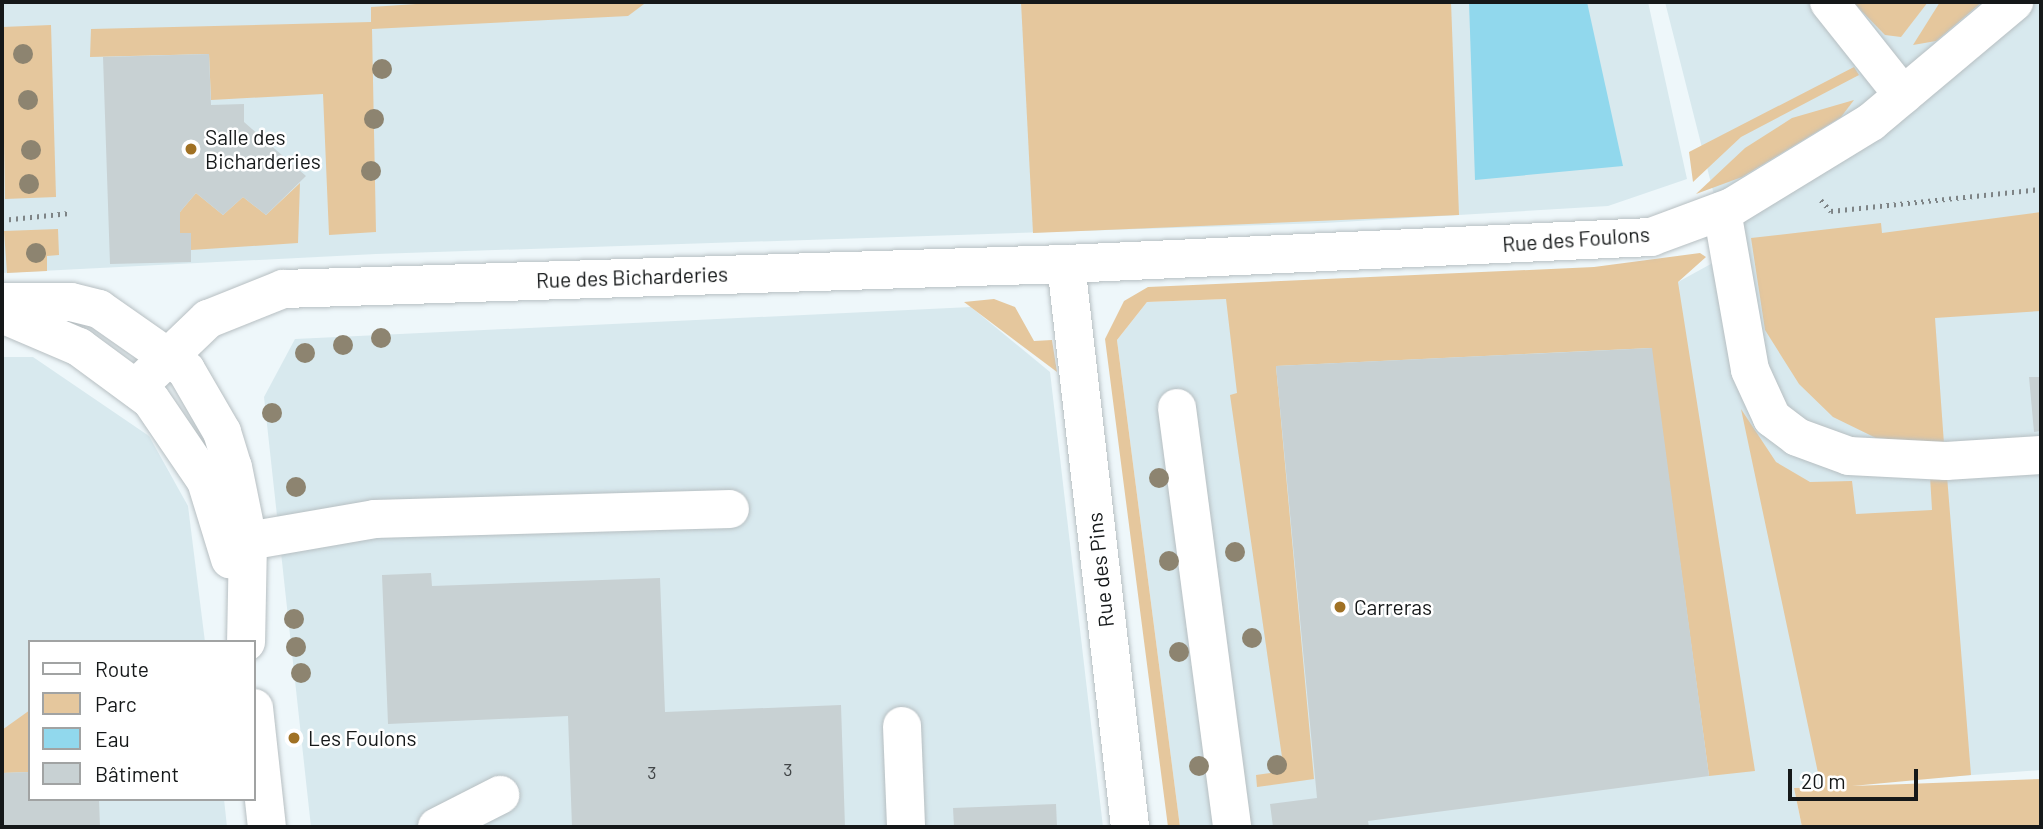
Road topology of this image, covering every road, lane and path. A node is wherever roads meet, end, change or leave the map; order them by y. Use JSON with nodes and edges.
{"nodes":[{"id":1,"x":1829,"y":2,"type":"edge"},
{"id":2,"x":2014,"y":2,"type":"edge"},
{"id":3,"x":1903,"y":95,"type":"junction"},
{"id":4,"x":1792,"y":170,"type":"junction"},
{"id":5,"x":2041,"y":189,"type":"edge"},
{"id":6,"x":1722,"y":211,"type":"junction"},
{"id":7,"x":70,"y":213,"type":"dead end"},
{"id":8,"x":2,"y":219,"type":"edge"},
{"id":9,"x":1066,"y":264,"type":"junction"},
{"id":10,"x":2,"y":302,"type":"edge"},
{"id":11,"x":2,"y":314,"type":"edge"},
{"id":12,"x":168,"y":355,"type":"junction"},
{"id":13,"x":136,"y":388,"type":"junction"},
{"id":14,"x":1177,"y":408,"type":"dead end"},
{"id":15,"x":2041,"y":455,"type":"edge"},
{"id":16,"x":730,"y":509,"type":"dead end"},
{"id":17,"x":248,"y":541,"type":"junction"},
{"id":18,"x":243,"y":594,"type":"junction"},
{"id":19,"x":246,"y":640,"type":"edge"},
{"id":20,"x":256,"y":726,"type":"edge"},
{"id":21,"x":902,"y":726,"type":"dead end"},
{"id":22,"x":500,"y":795,"type":"dead end"},
{"id":23,"x":267,"y":827,"type":"edge"},
{"id":24,"x":437,"y":827,"type":"edge"},
{"id":25,"x":906,"y":827,"type":"edge"},
{"id":26,"x":1129,"y":827,"type":"edge"},
{"id":27,"x":1232,"y":827,"type":"edge"}],
"edges":[{"from":1,"to":3,"type":"street"},
{"from":2,"to":3,"type":"street","name":"Rue des Foulons"},
{"from":3,"to":4,"type":"street","name":"Rue des Foulons"},
{"from":4,"to":5,"type":"path"},
{"from":4,"to":6,"type":"street","name":"Rue des Foulons"},
{"from":6,"to":9,"type":"street","name":"Rue des Foulons"},
{"from":6,"to":15,"type":"street"},
{"from":7,"to":8,"type":"path"},
{"from":9,"to":12,"type":"street","name":"Rue des Bicharderies"},
{"from":9,"to":26,"type":"street","name":"Rue des Pins"},
{"from":10,"to":12,"type":"street"},
{"from":11,"to":13,"type":"street"},
{"from":12,"to":13,"type":"street","name":"Rue des Bicharderies"},
{"from":12,"to":17,"type":"street"},
{"from":13,"to":18,"type":"street"},
{"from":14,"to":27,"type":"street"},
{"from":16,"to":17,"type":"street"},
{"from":17,"to":18,"type":"street"},
{"from":18,"to":19,"type":"street"},
{"from":20,"to":23,"type":"street"},
{"from":21,"to":25,"type":"street"},
{"from":22,"to":24,"type":"street"}]}
